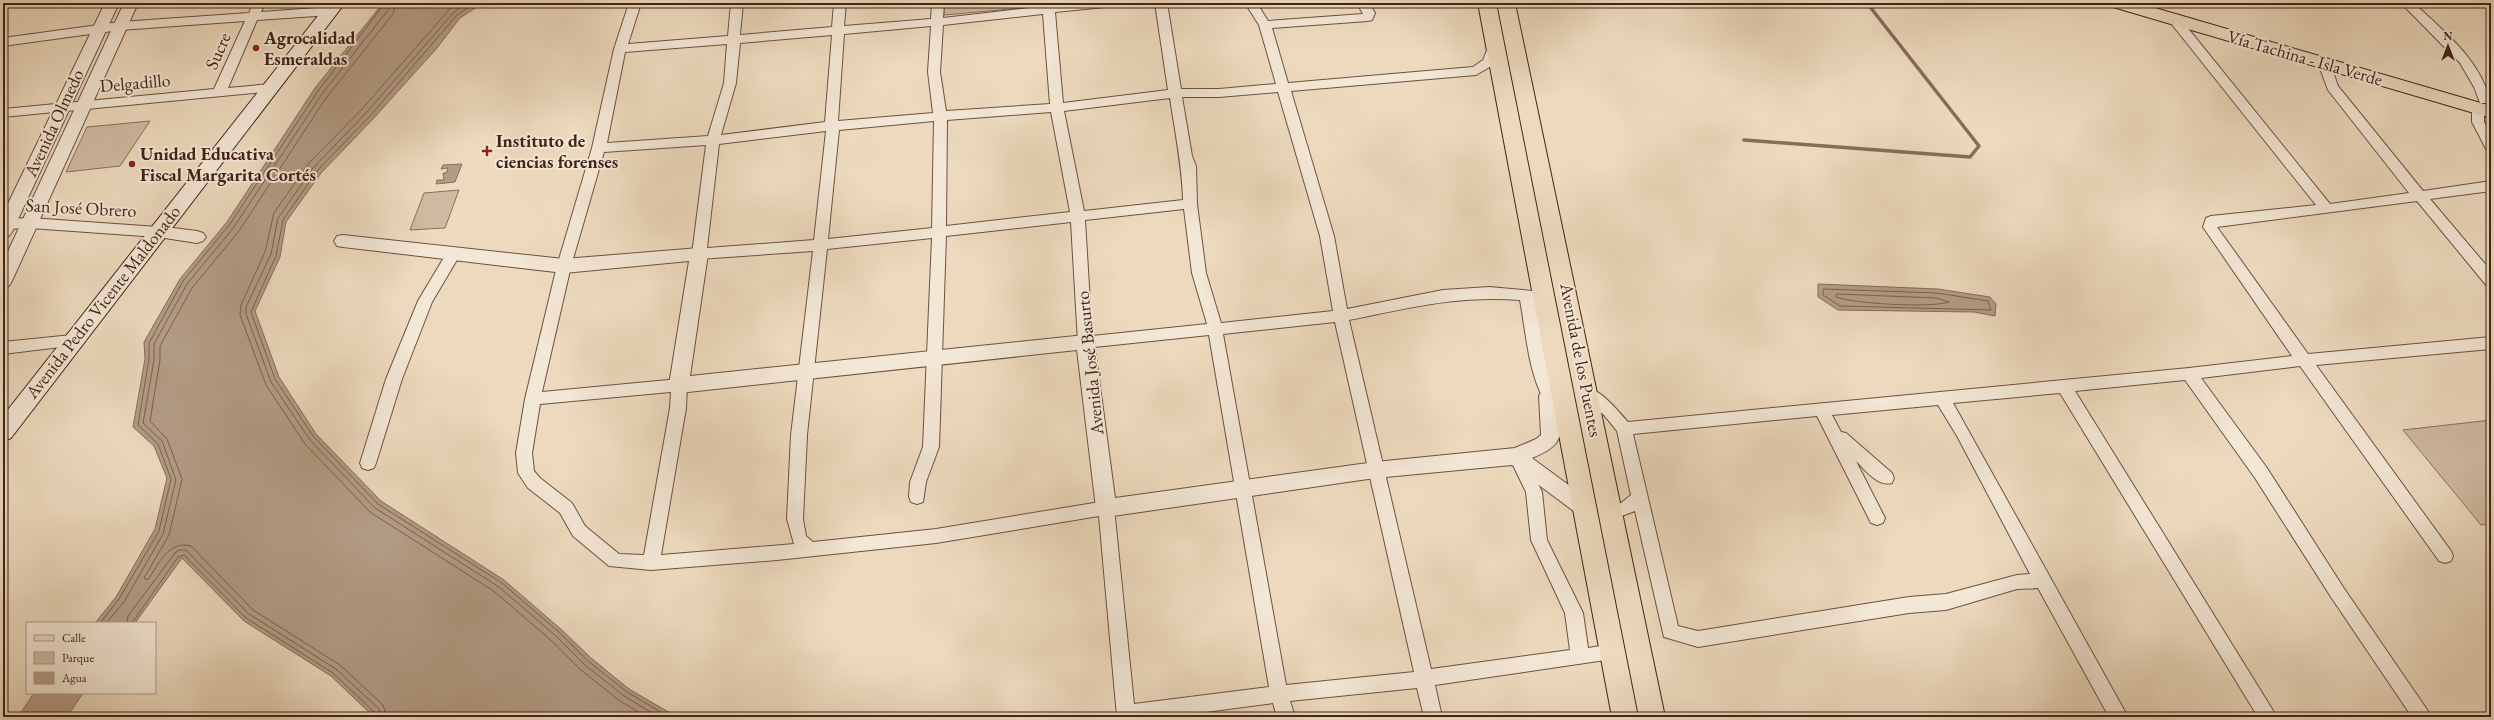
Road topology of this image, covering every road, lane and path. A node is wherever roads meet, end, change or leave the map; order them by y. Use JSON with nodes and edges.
{"nodes":[{"id":1,"x":112,"y":3,"type":"edge"},
{"id":2,"x":131,"y":3,"type":"edge"},
{"id":3,"x":259,"y":3,"type":"edge"},
{"id":4,"x":635,"y":3,"type":"edge"},
{"id":5,"x":737,"y":3,"type":"edge"},
{"id":6,"x":840,"y":3,"type":"edge"},
{"id":7,"x":938,"y":3,"type":"edge"},
{"id":8,"x":1105,"y":3,"type":"edge"},
{"id":9,"x":1162,"y":3,"type":"edge"},
{"id":10,"x":1251,"y":3,"type":"edge"},
{"id":11,"x":1363,"y":3,"type":"edge"},
{"id":12,"x":1487,"y":3,"type":"edge"},
{"id":13,"x":1506,"y":3,"type":"edge"},
{"id":14,"x":2119,"y":3,"type":"edge"},
{"id":15,"x":2157,"y":3,"type":"edge"},
{"id":16,"x":2407,"y":3,"type":"edge"},
{"id":17,"x":334,"y":7,"type":"edge"},
{"id":18,"x":1049,"y":10,"type":"junction"},
{"id":19,"x":254,"y":15,"type":"junction"},
{"id":20,"x":2174,"y":19,"type":"junction"},
{"id":21,"x":937,"y":22,"type":"junction"},
{"id":22,"x":1265,"y":25,"type":"junction"},
{"id":23,"x":120,"y":26,"type":"junction"},
{"id":24,"x":99,"y":29,"type":"junction"},
{"id":25,"x":838,"y":30,"type":"junction"},
{"id":26,"x":732,"y":38,"type":"junction"},
{"id":27,"x":3,"y":42,"type":"edge"},
{"id":28,"x":1495,"y":43,"type":"junction"},
{"id":29,"x":620,"y":49,"type":"junction"},
{"id":30,"x":2324,"y":64,"type":"junction"},
{"id":31,"x":271,"y":88,"type":"junction"},
{"id":32,"x":1284,"y":88,"type":"junction"},
{"id":33,"x":219,"y":93,"type":"junction"},
{"id":34,"x":1174,"y":93,"type":"junction"},
{"id":35,"x":2485,"y":103,"type":"edge"},
{"id":36,"x":84,"y":106,"type":"junction"},
{"id":37,"x":62,"y":107,"type":"junction"},
{"id":38,"x":1057,"y":108,"type":"junction"},
{"id":39,"x":3,"y":113,"type":"edge"},
{"id":40,"x":941,"y":117,"type":"junction"},
{"id":41,"x":831,"y":126,"type":"junction"},
{"id":42,"x":2491,"y":126,"type":"edge"},
{"id":43,"x":713,"y":140,"type":"junction"},
{"id":44,"x":2491,"y":146,"type":"edge"},
{"id":45,"x":599,"y":148,"type":"junction"},
{"id":46,"x":2491,"y":186,"type":"edge"},
{"id":47,"x":2420,"y":195,"type":"junction"},
{"id":48,"x":1190,"y":204,"type":"junction"},
{"id":49,"x":2327,"y":209,"type":"junction"},
{"id":50,"x":1078,"y":217,"type":"junction"},
{"id":51,"x":30,"y":223,"type":"junction"},
{"id":52,"x":4,"y":226,"type":"edge"},
{"id":53,"x":940,"y":230,"type":"junction"},
{"id":54,"x":158,"y":232,"type":"junction"},
{"id":55,"x":198,"y":237,"type":"dead end"},
{"id":56,"x":343,"y":241,"type":"dead end"},
{"id":57,"x":819,"y":244,"type":"junction"},
{"id":58,"x":454,"y":253,"type":"junction"},
{"id":59,"x":699,"y":254,"type":"junction"},
{"id":60,"x":564,"y":266,"type":"junction"},
{"id":61,"x":3,"y":281,"type":"edge"},
{"id":62,"x":2491,"y":281,"type":"edge"},
{"id":63,"x":1535,"y":296,"type":"junction"},
{"id":64,"x":1341,"y":316,"type":"junction"},
{"id":65,"x":1215,"y":328,"type":"junction"},
{"id":66,"x":72,"y":341,"type":"junction"},
{"id":67,"x":1085,"y":342,"type":"junction"},
{"id":68,"x":2491,"y":344,"type":"edge"},
{"id":69,"x":3,"y":348,"type":"edge"},
{"id":70,"x":935,"y":358,"type":"junction"},
{"id":71,"x":2304,"y":360,"type":"junction"},
{"id":72,"x":806,"y":373,"type":"junction"},
{"id":73,"x":2189,"y":374,"type":"junction"},
{"id":74,"x":679,"y":385,"type":"junction"},
{"id":75,"x":2063,"y":385,"type":"junction"},
{"id":76,"x":1586,"y":392,"type":"junction"},
{"id":77,"x":1556,"y":394,"type":"junction"},
{"id":78,"x":1941,"y":397,"type":"junction"},
{"id":79,"x":533,"y":399,"type":"junction"},
{"id":80,"x":1821,"y":409,"type":"junction"},
{"id":81,"x":1624,"y":429,"type":"junction"},
{"id":82,"x":3,"y":432,"type":"edge"},
{"id":83,"x":1834,"y":433,"type":"junction"},
{"id":84,"x":1516,"y":456,"type":"junction"},
{"id":85,"x":368,"y":463,"type":"dead end"},
{"id":86,"x":1375,"y":470,"type":"junction"},
{"id":87,"x":1886,"y":478,"type":"dead end"},
{"id":88,"x":1241,"y":489,"type":"junction"},
{"id":89,"x":1639,"y":496,"type":"junction"},
{"id":90,"x":917,"y":497,"type":"dead end"},
{"id":91,"x":1106,"y":508,"type":"junction"},
{"id":92,"x":1586,"y":509,"type":"junction"},
{"id":93,"x":1611,"y":513,"type":"junction"},
{"id":94,"x":1877,"y":518,"type":"dead end"},
{"id":95,"x":810,"y":549,"type":"junction"},
{"id":96,"x":2446,"y":556,"type":"dead end"},
{"id":97,"x":651,"y":563,"type":"junction"},
{"id":98,"x":2044,"y":580,"type":"junction"},
{"id":99,"x":1613,"y":652,"type":"junction"},
{"id":100,"x":1580,"y":655,"type":"junction"},
{"id":101,"x":1422,"y":679,"type":"junction"},
{"id":102,"x":1279,"y":694,"type":"junction"},
{"id":103,"x":1126,"y":716,"type":"edge"},
{"id":104,"x":1286,"y":717,"type":"edge"},
{"id":105,"x":1433,"y":717,"type":"edge"},
{"id":106,"x":1625,"y":717,"type":"edge"},
{"id":107,"x":1652,"y":717,"type":"edge"},
{"id":108,"x":2119,"y":717,"type":"edge"},
{"id":109,"x":2268,"y":717,"type":"edge"},
{"id":110,"x":2423,"y":717,"type":"edge"}],
"edges":[{"from":1,"to":24,"type":"street","name":"Avenida Olmedo"},
{"from":2,"to":23,"type":"street","name":"Avenida Olmedo"},
{"from":3,"to":19,"type":"street","name":"Sucre"},
{"from":4,"to":29,"type":"street"},
{"from":5,"to":26,"type":"street"},
{"from":6,"to":25,"type":"street"},
{"from":7,"to":21,"type":"street"},
{"from":8,"to":18,"type":"street"},
{"from":9,"to":34,"type":"street"},
{"from":10,"to":22,"type":"street"},
{"from":11,"to":22,"type":"street"},
{"from":12,"to":28,"type":"main road","name":"Avenida de los Puentes"},
{"from":13,"to":76,"type":"main road","name":"Avenida de los Puentes"},
{"from":14,"to":20,"type":"main road","name":"Vía Tachina - Isla Verde"},
{"from":15,"to":35,"type":"main road","name":"Vía Tachina - Isla Verde"},
{"from":16,"to":35,"type":"street"},
{"from":17,"to":19,"type":"street"},
{"from":17,"to":31,"type":"main road","name":"Avenida Pedro Vicente Maldonado"},
{"from":18,"to":21,"type":"street"},
{"from":18,"to":38,"type":"street","name":"Avenida José Basurto"},
{"from":19,"to":23,"type":"street"},
{"from":19,"to":33,"type":"street","name":"Sucre"},
{"from":20,"to":30,"type":"main road","name":"Vía Tachina - Isla Verde"},
{"from":20,"to":49,"type":"street"},
{"from":21,"to":25,"type":"street"},
{"from":21,"to":40,"type":"street"},
{"from":22,"to":32,"type":"street"},
{"from":23,"to":24,"type":"street"},
{"from":23,"to":36,"type":"street","name":"Avenida Olmedo"},
{"from":24,"to":27,"type":"street"},
{"from":24,"to":37,"type":"street","name":"Avenida Olmedo"},
{"from":25,"to":26,"type":"street"},
{"from":25,"to":41,"type":"street"},
{"from":26,"to":29,"type":"street"},
{"from":26,"to":43,"type":"street"},
{"from":28,"to":32,"type":"street"},
{"from":28,"to":63,"type":"main road","name":"Avenida de los Puentes"},
{"from":29,"to":45,"type":"street"},
{"from":30,"to":35,"type":"main road","name":"Vía Tachina - Isla Verde"},
{"from":30,"to":47,"type":"street"},
{"from":31,"to":33,"type":"street","name":"Delgadillo"},
{"from":31,"to":54,"type":"main road","name":"Avenida Pedro Vicente Maldonado"},
{"from":32,"to":34,"type":"street"},
{"from":32,"to":64,"type":"street"},
{"from":33,"to":36,"type":"street","name":"Delgadillo"},
{"from":34,"to":38,"type":"street"},
{"from":34,"to":48,"type":"street"},
{"from":35,"to":42,"type":"street"},
{"from":35,"to":44,"type":"street"},
{"from":36,"to":37,"type":"street","name":"Delgadillo"},
{"from":36,"to":51,"type":"street","name":"Avenida Olmedo"},
{"from":37,"to":39,"type":"street","name":"Delgadillo"},
{"from":37,"to":52,"type":"street","name":"Avenida Olmedo"},
{"from":38,"to":40,"type":"street"},
{"from":38,"to":50,"type":"street","name":"Avenida José Basurto"},
{"from":40,"to":41,"type":"street"},
{"from":40,"to":53,"type":"street"},
{"from":41,"to":43,"type":"street"},
{"from":41,"to":57,"type":"street"},
{"from":43,"to":45,"type":"street"},
{"from":43,"to":59,"type":"street"},
{"from":45,"to":60,"type":"street"},
{"from":46,"to":47,"type":"street"},
{"from":47,"to":49,"type":"street"},
{"from":47,"to":62,"type":"street"},
{"from":48,"to":50,"type":"street"},
{"from":48,"to":65,"type":"street"},
{"from":49,"to":71,"type":"street"},
{"from":50,"to":53,"type":"street"},
{"from":50,"to":67,"type":"street","name":"Avenida José Basurto"},
{"from":51,"to":52,"type":"street","name":"San José Obrero"},
{"from":51,"to":54,"type":"street","name":"San José Obrero"},
{"from":51,"to":61,"type":"street","name":"Avenida Olmedo"},
{"from":53,"to":57,"type":"street"},
{"from":53,"to":70,"type":"street"},
{"from":54,"to":55,"type":"street"},
{"from":54,"to":66,"type":"main road","name":"Avenida Pedro Vicente Maldonado"},
{"from":56,"to":58,"type":"street"},
{"from":57,"to":59,"type":"street"},
{"from":57,"to":72,"type":"street"},
{"from":58,"to":60,"type":"street"},
{"from":58,"to":85,"type":"street"},
{"from":59,"to":60,"type":"street"},
{"from":59,"to":74,"type":"street"},
{"from":60,"to":79,"type":"street"},
{"from":63,"to":64,"type":"street"},
{"from":63,"to":77,"type":"main road","name":"Avenida de los Puentes"},
{"from":64,"to":65,"type":"street"},
{"from":64,"to":86,"type":"street"},
{"from":65,"to":67,"type":"street"},
{"from":65,"to":88,"type":"street"},
{"from":66,"to":69,"type":"street"},
{"from":66,"to":82,"type":"main road","name":"Avenida Pedro Vicente Maldonado"},
{"from":67,"to":70,"type":"street"},
{"from":67,"to":91,"type":"street","name":"Avenida José Basurto"},
{"from":68,"to":71,"type":"street"},
{"from":70,"to":72,"type":"street"},
{"from":70,"to":90,"type":"street"},
{"from":71,"to":73,"type":"street"},
{"from":71,"to":96,"type":"street"},
{"from":72,"to":74,"type":"street"},
{"from":72,"to":95,"type":"street"},
{"from":73,"to":75,"type":"street"},
{"from":73,"to":110,"type":"street"},
{"from":74,"to":79,"type":"street"},
{"from":74,"to":97,"type":"street"},
{"from":75,"to":78,"type":"street"},
{"from":75,"to":109,"type":"street"},
{"from":76,"to":81,"type":"street"},
{"from":76,"to":93,"type":"main road","name":"Avenida de los Puentes"},
{"from":77,"to":84,"type":"street"},
{"from":77,"to":92,"type":"main road","name":"Avenida de los Puentes"},
{"from":78,"to":80,"type":"street"},
{"from":78,"to":98,"type":"street"},
{"from":79,"to":97,"type":"street"},
{"from":80,"to":81,"type":"street"},
{"from":80,"to":83,"type":"street"},
{"from":81,"to":89,"type":"street"},
{"from":83,"to":87,"type":"street"},
{"from":83,"to":94,"type":"street"},
{"from":84,"to":86,"type":"street"},
{"from":84,"to":92,"type":"street"},
{"from":84,"to":100,"type":"street"},
{"from":86,"to":88,"type":"street"},
{"from":86,"to":101,"type":"street"},
{"from":88,"to":91,"type":"street"},
{"from":88,"to":102,"type":"street"},
{"from":89,"to":93,"type":"street"},
{"from":89,"to":98,"type":"street"},
{"from":91,"to":95,"type":"street"},
{"from":91,"to":103,"type":"street","name":"Avenida José Basurto"},
{"from":92,"to":99,"type":"main road","name":"Avenida de los Puentes"},
{"from":93,"to":107,"type":"main road","name":"Avenida de los Puentes"},
{"from":95,"to":97,"type":"street"},
{"from":98,"to":108,"type":"street"},
{"from":99,"to":100,"type":"street"},
{"from":99,"to":106,"type":"main road","name":"Avenida de los Puentes"},
{"from":100,"to":101,"type":"street"},
{"from":101,"to":102,"type":"street"},
{"from":101,"to":105,"type":"street"},
{"from":102,"to":103,"type":"street"},
{"from":102,"to":104,"type":"street"}]}
